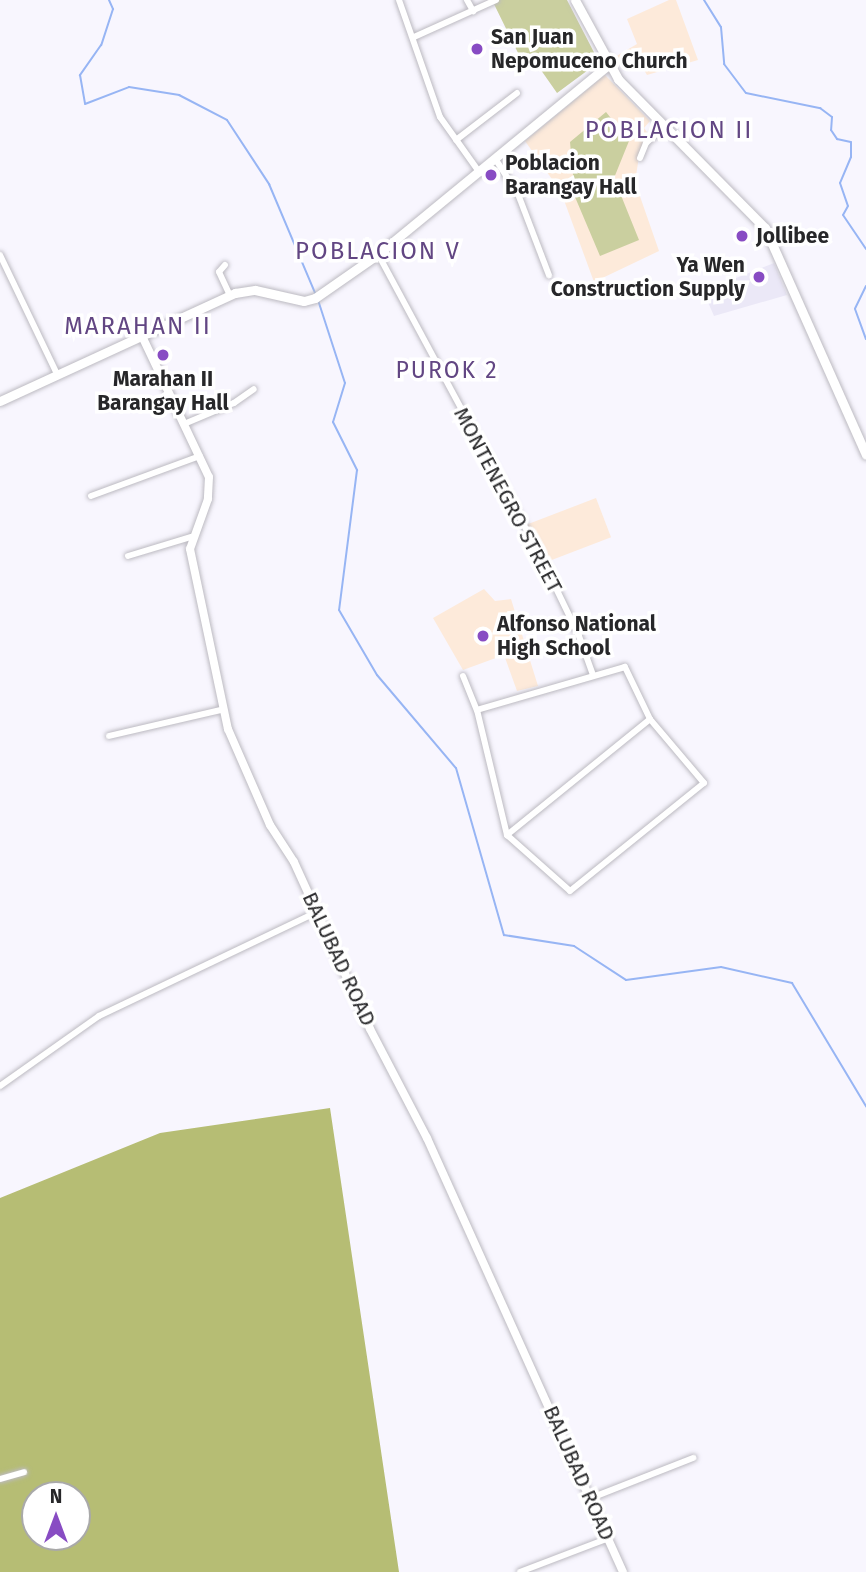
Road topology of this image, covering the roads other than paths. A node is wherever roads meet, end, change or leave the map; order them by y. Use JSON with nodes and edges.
{"nodes":[{"id":1,"x":399,"y":0,"type":"edge"},
{"id":2,"x":467,"y":0,"type":"edge"},
{"id":3,"x":496,"y":0,"type":"edge"},
{"id":4,"x":575,"y":0,"type":"edge"},
{"id":5,"x":473,"y":11,"type":"junction"},
{"id":6,"x":414,"y":37,"type":"junction"},
{"id":7,"x":607,"y":66,"type":"junction"},
{"id":8,"x":517,"y":93,"type":"dead end"},
{"id":9,"x":664,"y":127,"type":"junction"},
{"id":10,"x":456,"y":140,"type":"junction"},
{"id":11,"x":640,"y":158,"type":"dead end"},
{"id":12,"x":496,"y":160,"type":"junction"},
{"id":13,"x":480,"y":173,"type":"junction"},
{"id":14,"x":378,"y":254,"type":"junction"},
{"id":15,"x":0,"y":255,"type":"edge"},
{"id":16,"x":225,"y":265,"type":"dead end"},
{"id":17,"x":549,"y":275,"type":"dead end"},
{"id":18,"x":230,"y":296,"type":"junction"},
{"id":19,"x":141,"y":334,"type":"junction"},
{"id":20,"x":57,"y":374,"type":"junction"},
{"id":21,"x":254,"y":389,"type":"dead end"},
{"id":22,"x":0,"y":401,"type":"edge"},
{"id":23,"x":184,"y":424,"type":"junction"},
{"id":24,"x":866,"y":455,"type":"edge"},
{"id":25,"x":200,"y":456,"type":"junction"},
{"id":26,"x":91,"y":496,"type":"dead end"},
{"id":27,"x":191,"y":537,"type":"junction"},
{"id":28,"x":128,"y":556,"type":"dead end"},
{"id":29,"x":593,"y":675,"type":"junction"},
{"id":30,"x":463,"y":677,"type":"dead end"},
{"id":31,"x":221,"y":710,"type":"junction"},
{"id":32,"x":477,"y":710,"type":"junction"},
{"id":33,"x":650,"y":719,"type":"junction"},
{"id":34,"x":109,"y":736,"type":"dead end"},
{"id":35,"x":506,"y":835,"type":"junction"},
{"id":36,"x":317,"y":912,"type":"junction"},
{"id":37,"x":0,"y":1086,"type":"edge"},
{"id":38,"x":693,"y":1458,"type":"dead end"},
{"id":39,"x":24,"y":1472,"type":"dead end"},
{"id":40,"x":0,"y":1479,"type":"edge"},
{"id":41,"x":591,"y":1498,"type":"junction"},
{"id":42,"x":609,"y":1538,"type":"junction"},
{"id":43,"x":520,"y":1572,"type":"edge"},
{"id":44,"x":623,"y":1572,"type":"edge"}],
"edges":[{"from":1,"to":6,"type":"street"},
{"from":2,"to":5,"type":"street"},
{"from":3,"to":5,"type":"street"},
{"from":4,"to":7,"type":"main road"},
{"from":5,"to":6,"type":"street"},
{"from":6,"to":10,"type":"street"},
{"from":7,"to":9,"type":"main road"},
{"from":7,"to":12,"type":"main road"},
{"from":8,"to":10,"type":"street"},
{"from":9,"to":11,"type":"street"},
{"from":9,"to":24,"type":"main road"},
{"from":10,"to":13,"type":"street"},
{"from":12,"to":13,"type":"main road"},
{"from":12,"to":17,"type":"street"},
{"from":13,"to":14,"type":"main road"},
{"from":14,"to":18,"type":"main road"},
{"from":14,"to":29,"type":"street","name":"MONTENEGRO STREET"},
{"from":15,"to":20,"type":"street"},
{"from":16,"to":18,"type":"street"},
{"from":18,"to":19,"type":"main road"},
{"from":19,"to":20,"type":"main road"},
{"from":19,"to":23,"type":"street","name":"BALUBAD ROAD"},
{"from":20,"to":22,"type":"main road"},
{"from":21,"to":23,"type":"street"},
{"from":23,"to":25,"type":"street","name":"BALUBAD ROAD"},
{"from":25,"to":26,"type":"street"},
{"from":25,"to":27,"type":"street","name":"BALUBAD ROAD"},
{"from":27,"to":28,"type":"street"},
{"from":27,"to":31,"type":"street","name":"BALUBAD ROAD"},
{"from":29,"to":32,"type":"street"},
{"from":29,"to":33,"type":"street"},
{"from":30,"to":32,"type":"street"},
{"from":31,"to":34,"type":"street"},
{"from":31,"to":36,"type":"street","name":"BALUBAD ROAD"},
{"from":32,"to":35,"type":"street"},
{"from":33,"to":35,"type":"street"},
{"from":33,"to":35,"type":"street"},
{"from":36,"to":37,"type":"street"},
{"from":36,"to":41,"type":"street","name":"BALUBAD ROAD"},
{"from":38,"to":41,"type":"street"},
{"from":39,"to":40,"type":"street"},
{"from":41,"to":42,"type":"street","name":"BALUBAD ROAD"},
{"from":42,"to":43,"type":"street"},
{"from":42,"to":44,"type":"street","name":"BALUBAD ROAD"}]}
